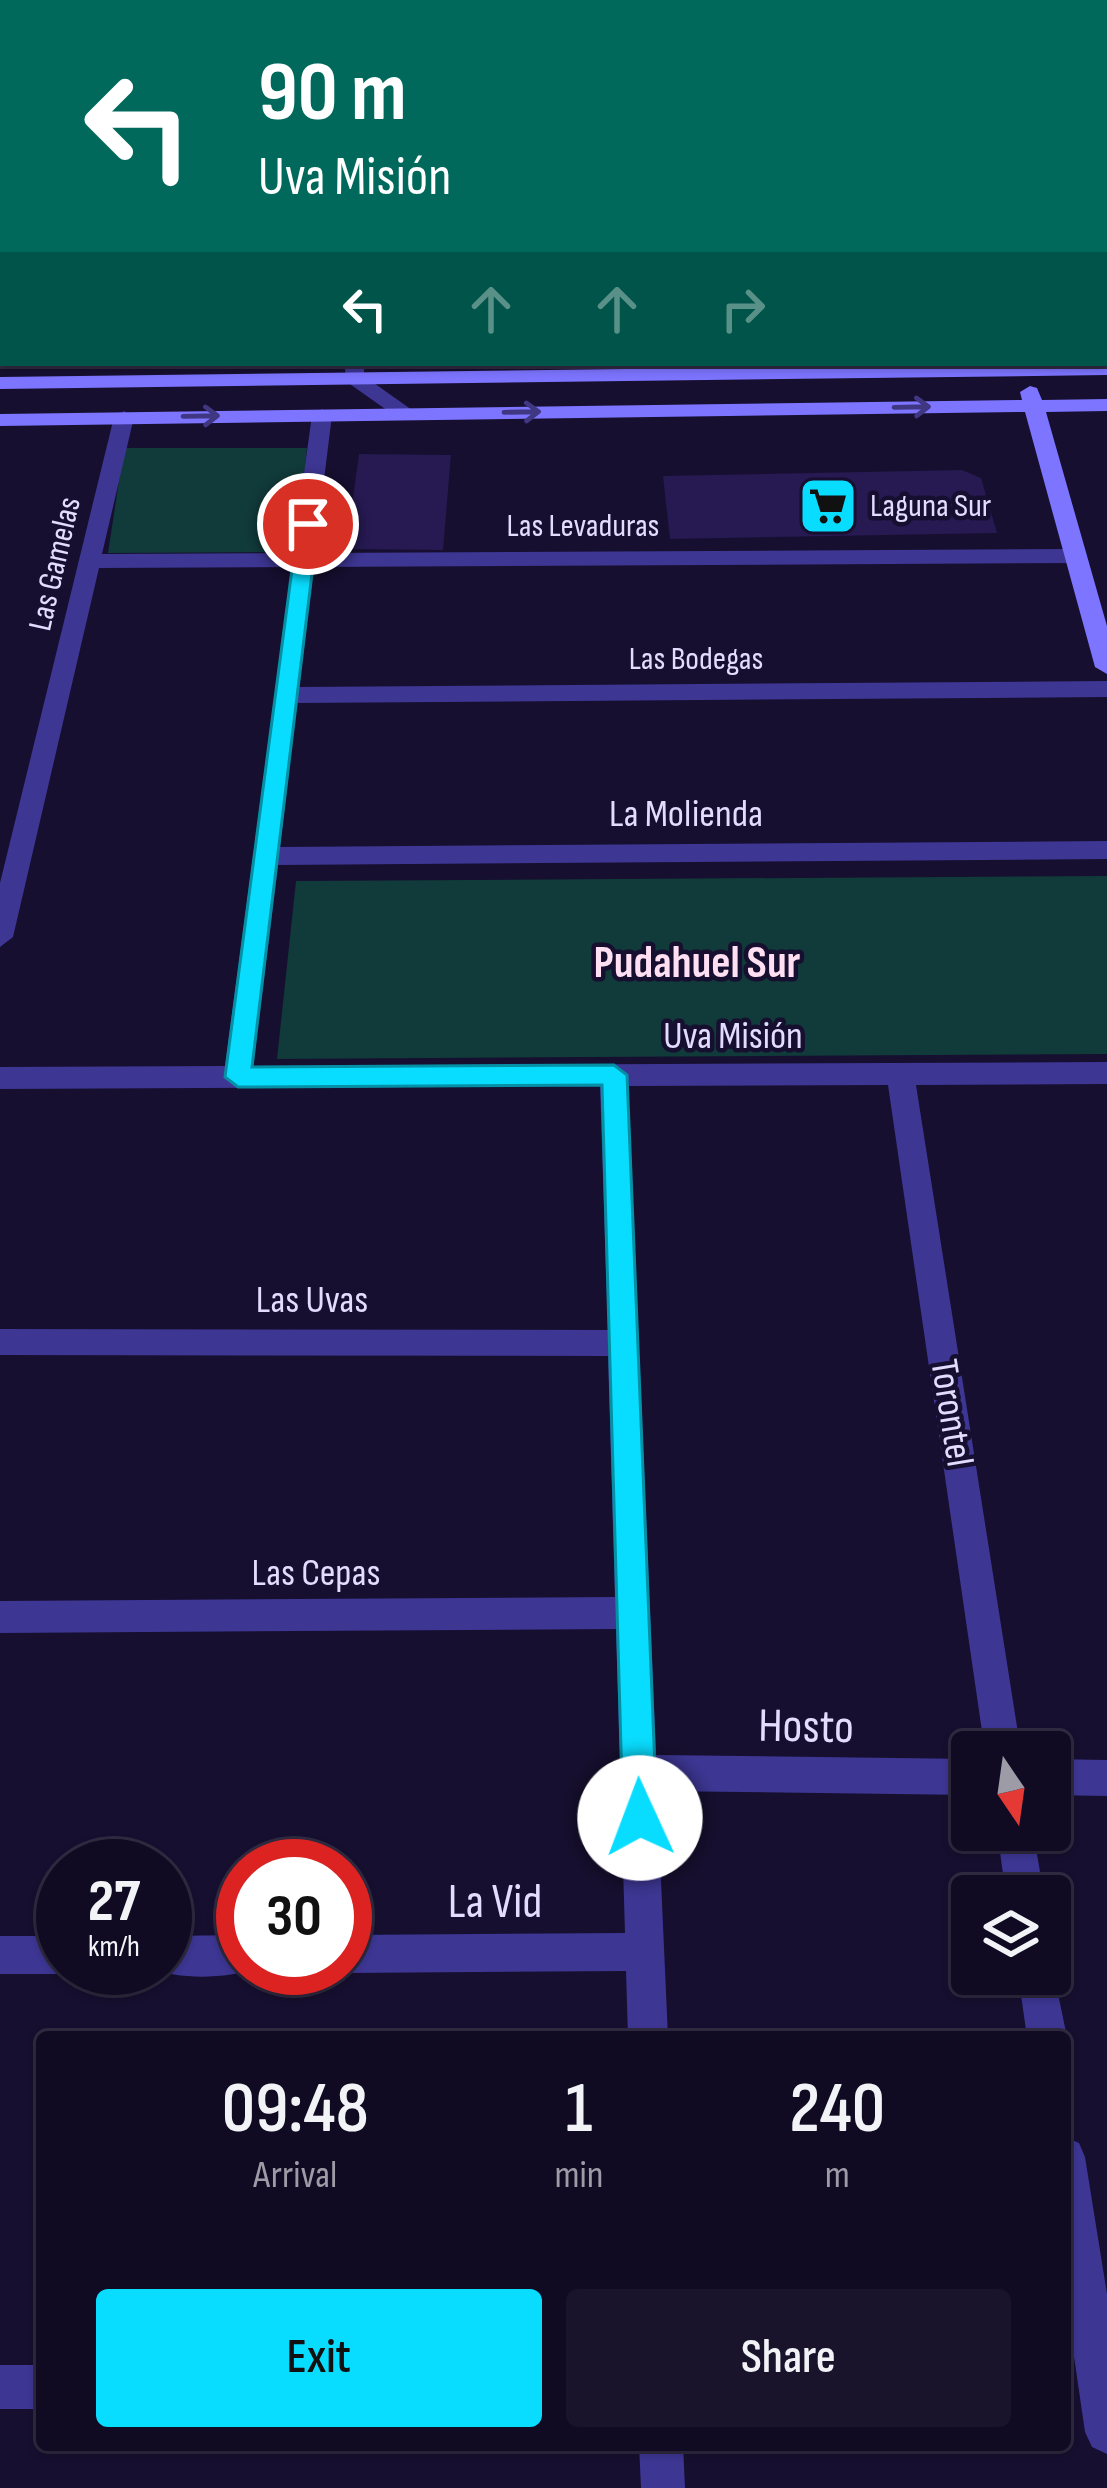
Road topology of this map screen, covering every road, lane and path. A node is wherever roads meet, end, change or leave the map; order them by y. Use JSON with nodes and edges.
{"nodes":[{"id":1,"x":1023,"y":367,"type":"edge"},
{"id":2,"x":1095,"y":367,"type":"edge"},
{"id":3,"x":354,"y":371,"type":"edge"},
{"id":4,"x":0,"y":382,"type":"edge"},
{"id":5,"x":1034,"y":406,"type":"junction"},
{"id":6,"x":1105,"y":411,"type":"edge"},
{"id":7,"x":405,"y":414,"type":"junction"},
{"id":8,"x":322,"y":415,"type":"junction"},
{"id":9,"x":124,"y":417,"type":"junction"},
{"id":10,"x":0,"y":420,"type":"edge"},
{"id":11,"x":1076,"y":556,"type":"junction"},
{"id":12,"x":303,"y":560,"type":"junction"},
{"id":13,"x":90,"y":561,"type":"junction"},
{"id":14,"x":1107,"y":667,"type":"edge"},
{"id":15,"x":1107,"y":689,"type":"edge"},
{"id":16,"x":286,"y":695,"type":"junction"},
{"id":17,"x":1107,"y":850,"type":"edge"},
{"id":18,"x":266,"y":856,"type":"junction"},
{"id":19,"x":0,"y":937,"type":"edge"},
{"id":20,"x":1107,"y":1073,"type":"edge"},
{"id":21,"x":900,"y":1074,"type":"junction"},
{"id":22,"x":614,"y":1075,"type":"junction"},
{"id":23,"x":238,"y":1077,"type":"junction"},
{"id":24,"x":0,"y":1078,"type":"edge"},
{"id":25,"x":0,"y":1342,"type":"edge"},
{"id":26,"x":624,"y":1343,"type":"junction"},
{"id":27,"x":633,"y":1613,"type":"junction"},
{"id":28,"x":0,"y":1617,"type":"edge"},
{"id":29,"x":1000,"y":1731,"type":"edge"},
{"id":30,"x":638,"y":1773,"type":"junction"},
{"id":31,"x":951,"y":1777,"type":"edge"},
{"id":32,"x":1071,"y":1778,"type":"edge"},
{"id":33,"x":1107,"y":1778,"type":"edge"},
{"id":34,"x":645,"y":1952,"type":"junction"},
{"id":35,"x":372,"y":1954,"type":"edge"},
{"id":36,"x":0,"y":1955,"type":"edge"},
{"id":37,"x":36,"y":1955,"type":"edge"},
{"id":38,"x":1040,"y":1995,"type":"edge"},
{"id":39,"x":647,"y":2031,"type":"edge"},
{"id":40,"x":1046,"y":2031,"type":"edge"},
{"id":41,"x":1071,"y":2196,"type":"edge"},
{"id":42,"x":0,"y":2387,"type":"edge"},
{"id":43,"x":36,"y":2387,"type":"edge"},
{"id":44,"x":1107,"y":2432,"type":"edge"},
{"id":45,"x":662,"y":2451,"type":"edge"},
{"id":46,"x":663,"y":2488,"type":"edge"}],
"edges":[{"from":1,"to":2,"type":"street"},
{"from":1,"to":3,"type":"street"},
{"from":1,"to":5,"type":"street"},
{"from":2,"to":6,"type":"street"},
{"from":3,"to":4,"type":"street"},
{"from":3,"to":7,"type":"street"},
{"from":5,"to":6,"type":"street"},
{"from":7,"to":5,"type":"street","one_way":true},
{"from":5,"to":11,"type":"street"},
{"from":7,"to":8,"type":"street"},
{"from":9,"to":8,"type":"street","one_way":true},
{"from":8,"to":12,"type":"street"},
{"from":9,"to":10,"type":"street"},
{"from":9,"to":13,"type":"street","name":"Las Gamelas"},
{"from":11,"to":12,"type":"street","name":"Las Levaduras"},
{"from":11,"to":14,"type":"street"},
{"from":12,"to":13,"type":"street","name":"Las Levaduras"},
{"from":12,"to":16,"type":"street"},
{"from":13,"to":19,"type":"street","name":"Las Gamelas"},
{"from":15,"to":16,"type":"street","name":"Las Bodegas"},
{"from":16,"to":18,"type":"street"},
{"from":17,"to":18,"type":"street","name":"La Molienda"},
{"from":18,"to":23,"type":"street"},
{"from":20,"to":21,"type":"street","name":"Uva Misión"},
{"from":21,"to":22,"type":"street","name":"Uva Misión"},
{"from":21,"to":29,"type":"street","name":"Torontel"},
{"from":22,"to":23,"type":"street","name":"Uva Misión"},
{"from":22,"to":26,"type":"street"},
{"from":23,"to":24,"type":"street","name":"Uva Misión"},
{"from":25,"to":26,"type":"street","name":"Las Uvas"},
{"from":26,"to":27,"type":"street"},
{"from":27,"to":28,"type":"street","name":"Las Cepas"},
{"from":27,"to":30,"type":"street"},
{"from":30,"to":31,"type":"street","name":"Hosto"},
{"from":30,"to":34,"type":"street"},
{"from":32,"to":33,"type":"street"},
{"from":34,"to":35,"type":"street","name":"La Vid"},
{"from":34,"to":39,"type":"street"},
{"from":36,"to":37,"type":"street"},
{"from":38,"to":40,"type":"street"},
{"from":41,"to":44,"type":"street"},
{"from":42,"to":43,"type":"street"},
{"from":45,"to":46,"type":"street"}]}
